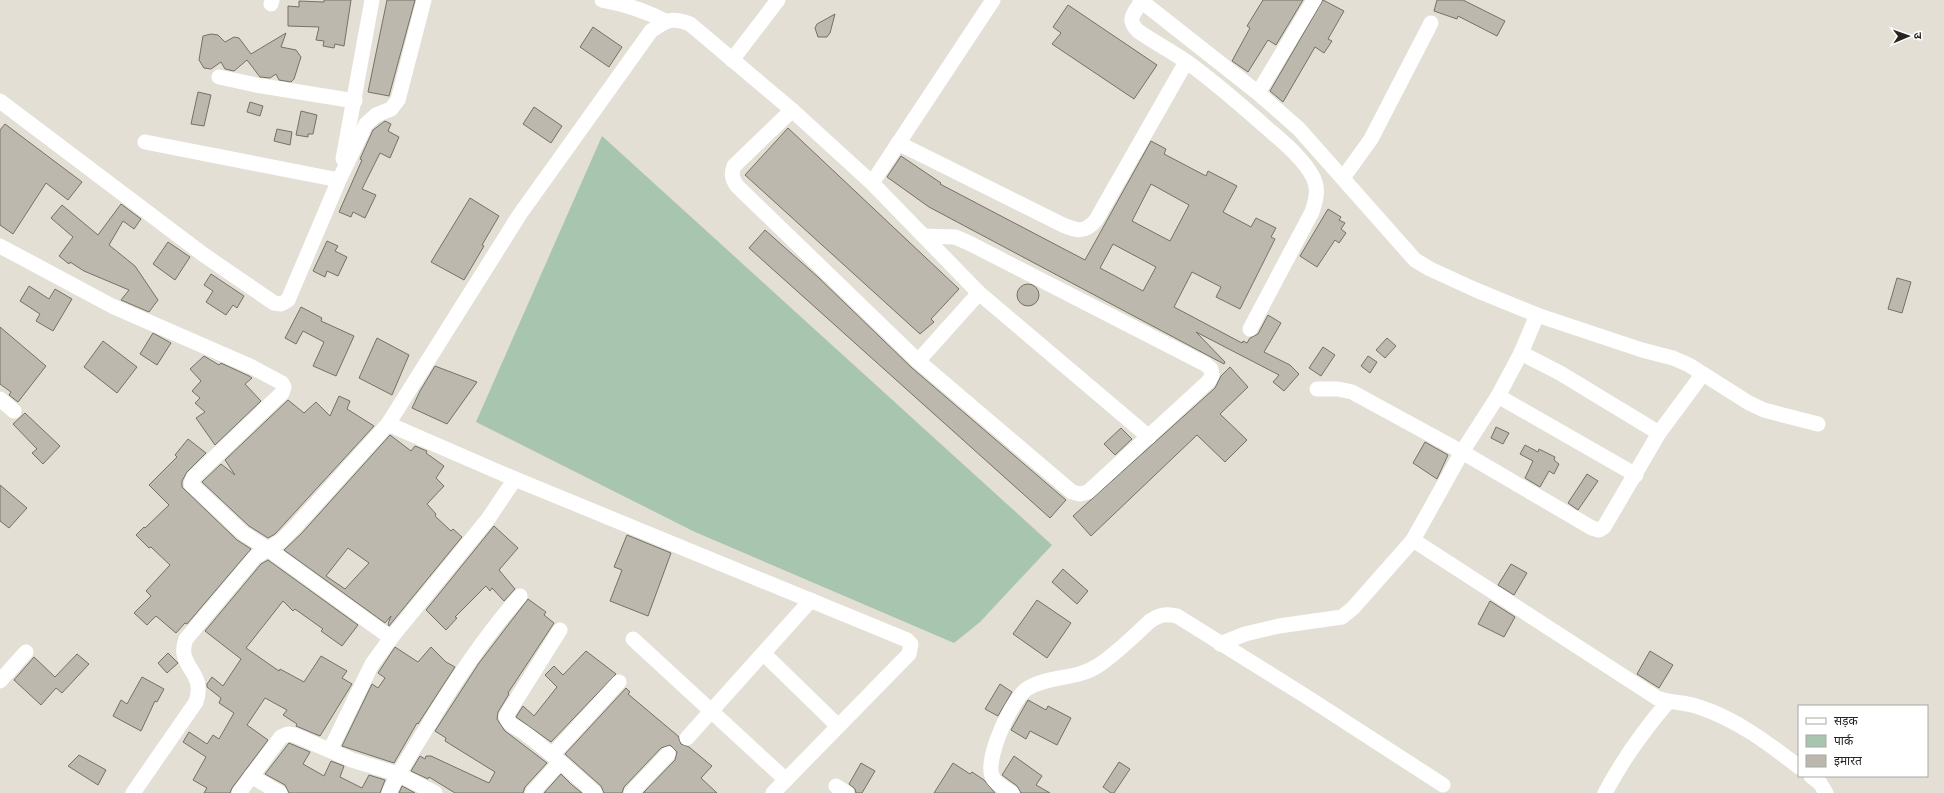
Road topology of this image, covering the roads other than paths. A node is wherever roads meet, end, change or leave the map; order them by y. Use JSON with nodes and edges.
{"nodes":[{"id":1,"x":372,"y":0,"type":"edge"},
{"id":2,"x":424,"y":0,"type":"edge"},
{"id":3,"x":602,"y":0,"type":"edge"},
{"id":4,"x":778,"y":0,"type":"edge"},
{"id":5,"x":993,"y":0,"type":"edge"},
{"id":6,"x":1314,"y":0,"type":"edge"},
{"id":7,"x":1141,"y":1,"type":"edge"},
{"id":8,"x":665,"y":21,"type":"junction"},
{"id":9,"x":1431,"y":23,"type":"dead end"},
{"id":10,"x":732,"y":60,"type":"junction"},
{"id":11,"x":1186,"y":62,"type":"junction"},
{"id":12,"x":219,"y":77,"type":"dead end"},
{"id":13,"x":1258,"y":93,"type":"junction"},
{"id":14,"x":0,"y":101,"type":"edge"},
{"id":15,"x":354,"y":101,"type":"junction"},
{"id":16,"x":792,"y":110,"type":"junction"},
{"id":17,"x":145,"y":142,"type":"dead end"},
{"id":18,"x":898,"y":143,"type":"junction"},
{"id":19,"x":1343,"y":178,"type":"junction"},
{"id":20,"x":339,"y":180,"type":"junction"},
{"id":21,"x":872,"y":183,"type":"junction"},
{"id":22,"x":924,"y":236,"type":"junction"},
{"id":23,"x":0,"y":246,"type":"edge"},
{"id":24,"x":979,"y":293,"type":"junction"},
{"id":25,"x":1537,"y":315,"type":"junction"},
{"id":26,"x":1250,"y":329,"type":"dead end"},
{"id":27,"x":1522,"y":353,"type":"junction"},
{"id":28,"x":918,"y":361,"type":"junction"},
{"id":29,"x":1702,"y":375,"type":"junction"},
{"id":30,"x":1317,"y":389,"type":"dead end"},
{"id":31,"x":1498,"y":396,"type":"junction"},
{"id":32,"x":0,"y":398,"type":"edge"},
{"id":33,"x":14,"y":411,"type":"dead end"},
{"id":34,"x":388,"y":424,"type":"junction"},
{"id":35,"x":1818,"y":424,"type":"dead end"},
{"id":36,"x":1659,"y":433,"type":"junction"},
{"id":37,"x":1149,"y":437,"type":"junction"},
{"id":38,"x":1462,"y":452,"type":"junction"},
{"id":39,"x":1636,"y":475,"type":"junction"},
{"id":40,"x":515,"y":479,"type":"junction"},
{"id":41,"x":1413,"y":540,"type":"junction"},
{"id":42,"x":268,"y":549,"type":"junction"},
{"id":43,"x":520,"y":596,"type":"dead end"},
{"id":44,"x":811,"y":600,"type":"junction"},
{"id":45,"x":560,"y":630,"type":"dead end"},
{"id":46,"x":391,"y":638,"type":"junction"},
{"id":47,"x":633,"y":639,"type":"dead end"},
{"id":48,"x":1220,"y":644,"type":"junction"},
{"id":49,"x":26,"y":652,"type":"dead end"},
{"id":50,"x":764,"y":654,"type":"junction"},
{"id":51,"x":0,"y":681,"type":"edge"},
{"id":52,"x":619,"y":682,"type":"dead end"},
{"id":53,"x":1668,"y":702,"type":"junction"},
{"id":54,"x":710,"y":712,"type":"junction"},
{"id":55,"x":838,"y":726,"type":"junction"},
{"id":56,"x":687,"y":738,"type":"dead end"},
{"id":57,"x":330,"y":750,"type":"junction"},
{"id":58,"x":668,"y":754,"type":"dead end"},
{"id":59,"x":556,"y":758,"type":"junction"},
{"id":60,"x":1798,"y":766,"type":"edge"},
{"id":61,"x":398,"y":774,"type":"junction"},
{"id":62,"x":252,"y":776,"type":"junction"},
{"id":63,"x":1812,"y":777,"type":"edge"},
{"id":64,"x":786,"y":780,"type":"junction"},
{"id":65,"x":1443,"y":785,"type":"dead end"},
{"id":66,"x":132,"y":793,"type":"edge"},
{"id":67,"x":239,"y":793,"type":"edge"},
{"id":68,"x":280,"y":793,"type":"edge"},
{"id":69,"x":389,"y":793,"type":"edge"},
{"id":70,"x":434,"y":793,"type":"edge"},
{"id":71,"x":532,"y":793,"type":"edge"},
{"id":72,"x":595,"y":793,"type":"edge"},
{"id":73,"x":631,"y":793,"type":"edge"},
{"id":74,"x":773,"y":793,"type":"edge"},
{"id":75,"x":1012,"y":793,"type":"edge"},
{"id":76,"x":1605,"y":793,"type":"edge"},
{"id":77,"x":1826,"y":793,"type":"edge"}],
"edges":[{"from":1,"to":15,"type":"street"},
{"from":2,"to":20,"type":"street"},
{"from":3,"to":8,"type":"street"},
{"from":4,"to":10,"type":"street"},
{"from":5,"to":18,"type":"street"},
{"from":6,"to":13,"type":"street"},
{"from":7,"to":11,"type":"street"},
{"from":7,"to":13,"type":"street"},
{"from":8,"to":10,"type":"street"},
{"from":8,"to":34,"type":"street"},
{"from":9,"to":19,"type":"street"},
{"from":10,"to":16,"type":"street"},
{"from":11,"to":18,"type":"street"},
{"from":11,"to":26,"type":"street"},
{"from":12,"to":15,"type":"street"},
{"from":13,"to":19,"type":"street"},
{"from":14,"to":20,"type":"street"},
{"from":15,"to":20,"type":"street"},
{"from":16,"to":21,"type":"street"},
{"from":16,"to":28,"type":"street"},
{"from":17,"to":20,"type":"street"},
{"from":18,"to":21,"type":"street"},
{"from":19,"to":25,"type":"street"},
{"from":21,"to":22,"type":"street"},
{"from":22,"to":24,"type":"street"},
{"from":22,"to":37,"type":"street"},
{"from":23,"to":42,"type":"street"},
{"from":24,"to":28,"type":"street"},
{"from":24,"to":37,"type":"street"},
{"from":25,"to":27,"type":"street"},
{"from":25,"to":29,"type":"street"},
{"from":27,"to":31,"type":"street"},
{"from":27,"to":36,"type":"street"},
{"from":28,"to":37,"type":"street"},
{"from":29,"to":35,"type":"street"},
{"from":29,"to":36,"type":"street"},
{"from":30,"to":38,"type":"street"},
{"from":31,"to":38,"type":"street"},
{"from":31,"to":39,"type":"street"},
{"from":32,"to":33,"type":"street"},
{"from":34,"to":40,"type":"street"},
{"from":34,"to":42,"type":"street"},
{"from":36,"to":39,"type":"street"},
{"from":38,"to":39,"type":"street"},
{"from":38,"to":41,"type":"street"},
{"from":40,"to":44,"type":"street"},
{"from":40,"to":46,"type":"street"},
{"from":41,"to":48,"type":"street"},
{"from":41,"to":53,"type":"street"},
{"from":42,"to":46,"type":"street"},
{"from":42,"to":66,"type":"street"},
{"from":43,"to":61,"type":"street"},
{"from":44,"to":50,"type":"street"},
{"from":44,"to":55,"type":"street"},
{"from":45,"to":59,"type":"street"},
{"from":46,"to":57,"type":"street"},
{"from":47,"to":54,"type":"street"},
{"from":48,"to":65,"type":"street"},
{"from":48,"to":75,"type":"street"},
{"from":49,"to":51,"type":"street"},
{"from":50,"to":54,"type":"street"},
{"from":50,"to":55,"type":"street"},
{"from":52,"to":59,"type":"street"},
{"from":53,"to":60,"type":"street"},
{"from":53,"to":76,"type":"street"},
{"from":54,"to":56,"type":"street"},
{"from":54,"to":64,"type":"street"},
{"from":55,"to":64,"type":"street"},
{"from":57,"to":61,"type":"street"},
{"from":57,"to":62,"type":"street"},
{"from":58,"to":73,"type":"street"},
{"from":59,"to":71,"type":"street"},
{"from":59,"to":72,"type":"street"},
{"from":61,"to":69,"type":"street"},
{"from":61,"to":70,"type":"street"},
{"from":62,"to":67,"type":"street"},
{"from":62,"to":68,"type":"street"},
{"from":63,"to":77,"type":"street"},
{"from":64,"to":74,"type":"street"}]}
